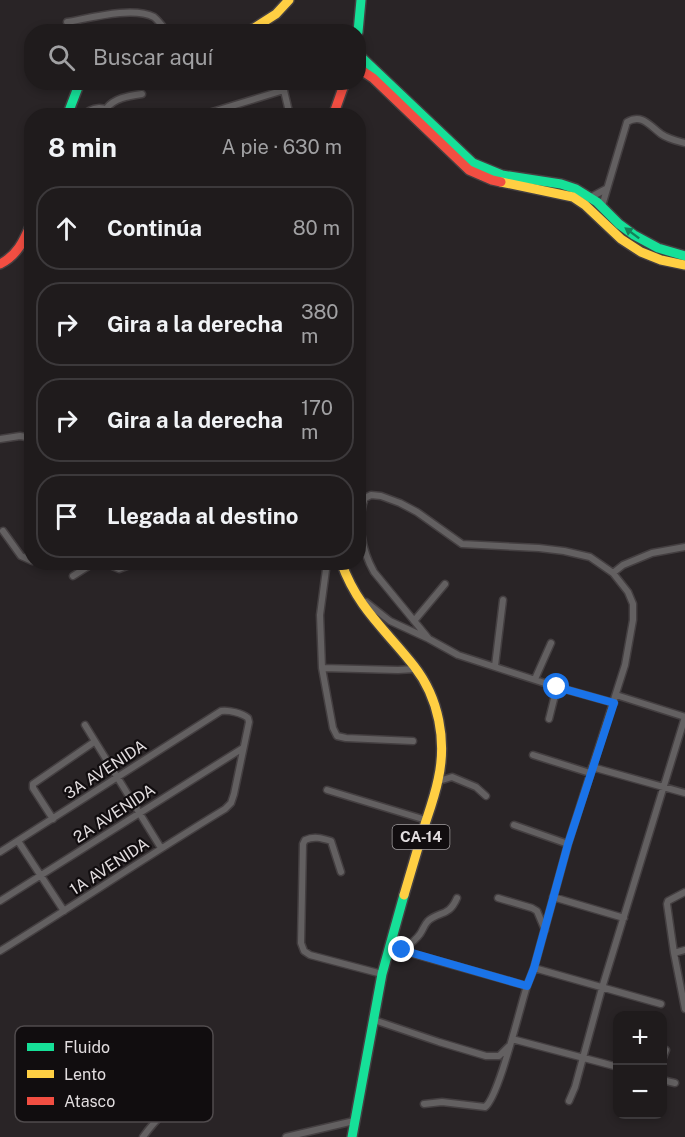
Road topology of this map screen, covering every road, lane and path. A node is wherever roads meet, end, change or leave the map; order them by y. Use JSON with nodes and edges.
{"nodes":[{"id":1,"x":289,"y":0,"type":"edge"},
{"id":2,"x":361,"y":0,"type":"edge"},
{"id":3,"x":67,"y":22,"type":"dead end"},
{"id":4,"x":161,"y":24,"type":"edge"},
{"id":5,"x":260,"y":24,"type":"edge"},
{"id":6,"x":359,"y":24,"type":"edge"},
{"id":7,"x":366,"y":62,"type":"edge"},
{"id":8,"x":366,"y":73,"type":"edge"},
{"id":9,"x":77,"y":90,"type":"edge"},
{"id":10,"x":272,"y":90,"type":"edge"},
{"id":11,"x":284,"y":90,"type":"edge"},
{"id":12,"x":342,"y":90,"type":"edge"},
{"id":13,"x":142,"y":94,"type":"dead end"},
{"id":14,"x":70,"y":108,"type":"edge"},
{"id":15,"x":107,"y":108,"type":"edge"},
{"id":16,"x":221,"y":108,"type":"edge"},
{"id":17,"x":288,"y":108,"type":"edge"},
{"id":18,"x":336,"y":108,"type":"edge"},
{"id":19,"x":685,"y":143,"type":"edge"},
{"id":20,"x":606,"y":189,"type":"junction"},
{"id":21,"x":591,"y":197,"type":"junction"},
{"id":22,"x":602,"y":206,"type":"junction"},
{"id":23,"x":24,"y":239,"type":"edge"},
{"id":24,"x":685,"y":256,"type":"edge"},
{"id":25,"x":0,"y":264,"type":"edge"},
{"id":26,"x":685,"y":265,"type":"edge"},
{"id":27,"x":24,"y":437,"type":"edge"},
{"id":28,"x":0,"y":439,"type":"edge"},
{"id":29,"x":366,"y":497,"type":"edge"},
{"id":30,"x":3,"y":531,"type":"dead end"},
{"id":31,"x":685,"y":547,"type":"edge"},
{"id":32,"x":366,"y":553,"type":"edge"},
{"id":33,"x":24,"y":557,"type":"edge"},
{"id":34,"x":82,"y":570,"type":"edge"},
{"id":35,"x":326,"y":570,"type":"edge"},
{"id":36,"x":343,"y":570,"type":"edge"},
{"id":37,"x":613,"y":573,"type":"junction"},
{"id":38,"x":73,"y":576,"type":"dead end"},
{"id":39,"x":445,"y":585,"type":"dead end"},
{"id":40,"x":354,"y":590,"type":"junction"},
{"id":41,"x":503,"y":600,"type":"dead end"},
{"id":42,"x":414,"y":621,"type":"junction"},
{"id":43,"x":429,"y":639,"type":"junction"},
{"id":44,"x":550,"y":643,"type":"dead end"},
{"id":45,"x":495,"y":666,"type":"junction"},
{"id":46,"x":322,"y":668,"type":"junction"},
{"id":47,"x":416,"y":669,"type":"junction"},
{"id":48,"x":535,"y":679,"type":"junction"},
{"id":49,"x":557,"y":687,"type":"junction"},
{"id":50,"x":616,"y":695,"type":"junction"},
{"id":51,"x":614,"y":703,"type":"junction"},
{"id":52,"x":685,"y":717,"type":"edge"},
{"id":53,"x":549,"y":719,"type":"dead end"},
{"id":54,"x":85,"y":725,"type":"dead end"},
{"id":55,"x":413,"y":741,"type":"dead end"},
{"id":56,"x":94,"y":742,"type":"junction"},
{"id":57,"x":243,"y":748,"type":"junction"},
{"id":58,"x":533,"y":755,"type":"dead end"},
{"id":59,"x":591,"y":770,"type":"junction"},
{"id":60,"x":117,"y":778,"type":"junction"},
{"id":61,"x":438,"y":781,"type":"junction"},
{"id":62,"x":664,"y":787,"type":"junction"},
{"id":63,"x":327,"y":790,"type":"dead end"},
{"id":64,"x":685,"y":793,"type":"edge"},
{"id":65,"x":486,"y":796,"type":"dead end"},
{"id":66,"x":140,"y":812,"type":"junction"},
{"id":67,"x":53,"y":819,"type":"junction"},
{"id":68,"x":427,"y":820,"type":"junction"},
{"id":69,"x":514,"y":825,"type":"dead end"},
{"id":70,"x":18,"y":841,"type":"junction"},
{"id":71,"x":568,"y":844,"type":"junction"},
{"id":72,"x":161,"y":848,"type":"junction"},
{"id":73,"x":0,"y":852,"type":"edge"},
{"id":74,"x":341,"y":872,"type":"dead end"},
{"id":75,"x":41,"y":876,"type":"junction"},
{"id":76,"x":685,"y":892,"type":"edge"},
{"id":77,"x":458,"y":897,"type":"dead end"},
{"id":78,"x":553,"y":897,"type":"junction"},
{"id":79,"x":498,"y":898,"type":"dead end"},
{"id":80,"x":0,"y":902,"type":"edge"},
{"id":81,"x":64,"y":911,"type":"junction"},
{"id":82,"x":624,"y":918,"type":"junction"},
{"id":83,"x":545,"y":930,"type":"junction"},
{"id":84,"x":389,"y":947,"type":"junction"},
{"id":85,"x":402,"y":950,"type":"junction"},
{"id":86,"x":685,"y":950,"type":"edge"},
{"id":87,"x":0,"y":951,"type":"edge"},
{"id":88,"x":674,"y":953,"type":"junction"},
{"id":89,"x":534,"y":968,"type":"junction"},
{"id":90,"x":382,"y":974,"type":"junction"},
{"id":91,"x":527,"y":986,"type":"junction"},
{"id":92,"x":602,"y":988,"type":"junction"},
{"id":93,"x":661,"y":1004,"type":"dead end"},
{"id":94,"x":685,"y":1009,"type":"edge"},
{"id":95,"x":374,"y":1020,"type":"junction"},
{"id":96,"x":511,"y":1042,"type":"junction"},
{"id":97,"x":583,"y":1058,"type":"junction"},
{"id":98,"x":613,"y":1066,"type":"edge"},
{"id":99,"x":667,"y":1081,"type":"edge"},
{"id":100,"x":675,"y":1083,"type":"dead end"},
{"id":101,"x":569,"y":1101,"type":"dead end"},
{"id":102,"x":424,"y":1104,"type":"dead end"},
{"id":103,"x":354,"y":1121,"type":"junction"},
{"id":104,"x":155,"y":1122,"type":"edge"},
{"id":105,"x":143,"y":1137,"type":"edge"},
{"id":106,"x":286,"y":1137,"type":"edge"},
{"id":107,"x":352,"y":1137,"type":"edge"}],
"edges":[{"from":1,"to":5,"type":"main road"},
{"from":2,"to":6,"type":"main road"},
{"from":3,"to":4,"type":"street"},
{"from":7,"to":21,"type":"main road"},
{"from":8,"to":26,"type":"main road"},
{"from":9,"to":14,"type":"main road"},
{"from":10,"to":16,"type":"street"},
{"from":11,"to":17,"type":"street"},
{"from":12,"to":18,"type":"main road"},
{"from":13,"to":15,"type":"street"},
{"from":19,"to":20,"type":"street"},
{"from":20,"to":21,"type":"street"},
{"from":20,"to":22,"type":"street"},
{"from":21,"to":22,"type":"main road"},
{"from":24,"to":22,"type":"main road","one_way":true},
{"from":23,"to":25,"type":"main road"},
{"from":27,"to":28,"type":"street"},
{"from":29,"to":37,"type":"street"},
{"from":30,"to":33,"type":"street"},
{"from":31,"to":37,"type":"street"},
{"from":32,"to":42,"type":"street"},
{"from":34,"to":38,"type":"street"},
{"from":35,"to":46,"type":"street"},
{"from":36,"to":40,"type":"main road","number":"CA-14"},
{"from":37,"to":50,"type":"street"},
{"from":39,"to":42,"type":"street"},
{"from":40,"to":43,"type":"street"},
{"from":40,"to":47,"type":"main road","number":"CA-14"},
{"from":41,"to":45,"type":"street"},
{"from":42,"to":43,"type":"street"},
{"from":43,"to":45,"type":"street"},
{"from":44,"to":48,"type":"street"},
{"from":45,"to":48,"type":"street"},
{"from":46,"to":47,"type":"street"},
{"from":46,"to":55,"type":"street"},
{"from":47,"to":61,"type":"main road","number":"CA-14"},
{"from":48,"to":49,"type":"street"},
{"from":49,"to":51,"type":"street"},
{"from":49,"to":53,"type":"street"},
{"from":50,"to":51,"type":"street"},
{"from":50,"to":52,"type":"street"},
{"from":51,"to":59,"type":"street"},
{"from":52,"to":62,"type":"street"},
{"from":54,"to":56,"type":"street"},
{"from":56,"to":60,"type":"street"},
{"from":56,"to":67,"type":"street"},
{"from":57,"to":60,"type":"street","name":"3A AVENIDA"},
{"from":57,"to":66,"type":"street","name":"2A AVENIDA"},
{"from":57,"to":72,"type":"street","name":"1A AVENIDA"},
{"from":58,"to":59,"type":"street"},
{"from":59,"to":62,"type":"street"},
{"from":59,"to":71,"type":"street"},
{"from":60,"to":66,"type":"street"},
{"from":60,"to":67,"type":"street","name":"3A AVENIDA"},
{"from":61,"to":65,"type":"street"},
{"from":61,"to":68,"type":"main road","number":"CA-14"},
{"from":62,"to":64,"type":"street"},
{"from":62,"to":82,"type":"street"},
{"from":63,"to":68,"type":"street"},
{"from":66,"to":72,"type":"street"},
{"from":66,"to":75,"type":"street","name":"2A AVENIDA"},
{"from":67,"to":70,"type":"street","name":"3A AVENIDA"},
{"from":68,"to":84,"type":"main road","number":"CA-14"},
{"from":69,"to":71,"type":"street"},
{"from":70,"to":73,"type":"street","name":"3A AVENIDA"},
{"from":70,"to":75,"type":"street"},
{"from":71,"to":78,"type":"street"},
{"from":72,"to":81,"type":"street","name":"1A AVENIDA"},
{"from":74,"to":90,"type":"street"},
{"from":75,"to":80,"type":"street","name":"2A AVENIDA"},
{"from":75,"to":81,"type":"street"},
{"from":76,"to":88,"type":"street"},
{"from":77,"to":85,"type":"street"},
{"from":78,"to":82,"type":"street"},
{"from":78,"to":83,"type":"street"},
{"from":79,"to":83,"type":"street"},
{"from":81,"to":87,"type":"street","name":"1A AVENIDA"},
{"from":82,"to":92,"type":"street"},
{"from":83,"to":89,"type":"street"},
{"from":84,"to":85,"type":"street"},
{"from":84,"to":90,"type":"main road","number":"CA-14"},
{"from":85,"to":91,"type":"street"},
{"from":86,"to":88,"type":"street"},
{"from":88,"to":94,"type":"street"},
{"from":89,"to":91,"type":"street"},
{"from":89,"to":92,"type":"street"},
{"from":90,"to":95,"type":"main road","number":"CA-14"},
{"from":91,"to":96,"type":"street"},
{"from":92,"to":93,"type":"street"},
{"from":92,"to":97,"type":"street"},
{"from":95,"to":96,"type":"street"},
{"from":95,"to":103,"type":"main road","number":"CA-14"},
{"from":96,"to":97,"type":"street"},
{"from":96,"to":102,"type":"street"},
{"from":97,"to":98,"type":"street"},
{"from":97,"to":101,"type":"street"},
{"from":99,"to":100,"type":"street"},
{"from":103,"to":106,"type":"street"},
{"from":103,"to":107,"type":"main road","number":"CA-14"},
{"from":104,"to":105,"type":"street"}]}
